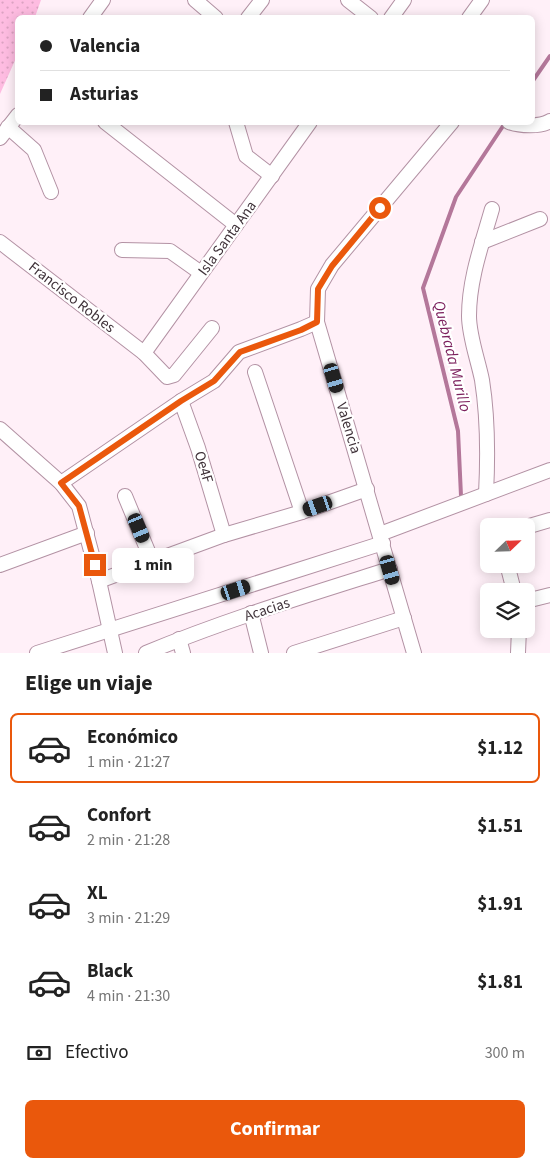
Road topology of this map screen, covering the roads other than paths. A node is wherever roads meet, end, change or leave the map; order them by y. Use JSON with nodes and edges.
{"nodes":[{"id":1,"x":103,"y":0,"type":"edge"},
{"id":2,"x":195,"y":0,"type":"edge"},
{"id":3,"x":262,"y":0,"type":"edge"},
{"id":4,"x":348,"y":0,"type":"edge"},
{"id":5,"x":404,"y":0,"type":"edge"},
{"id":6,"x":482,"y":0,"type":"edge"},
{"id":7,"x":92,"y":15,"type":"edge"},
{"id":8,"x":212,"y":15,"type":"edge"},
{"id":9,"x":250,"y":15,"type":"edge"},
{"id":10,"x":367,"y":15,"type":"edge"},
{"id":11,"x":393,"y":15,"type":"edge"},
{"id":12,"x":471,"y":15,"type":"edge"},
{"id":13,"x":15,"y":119,"type":"edge"},
{"id":14,"x":550,"y":122,"type":"edge"},
{"id":15,"x":535,"y":124,"type":"edge"},
{"id":16,"x":109,"y":125,"type":"edge"},
{"id":17,"x":237,"y":125,"type":"edge"},
{"id":18,"x":308,"y":125,"type":"edge"},
{"id":19,"x":450,"y":125,"type":"edge"},
{"id":20,"x":4,"y":133,"type":"edge"},
{"id":21,"x":272,"y":176,"type":"junction"},
{"id":22,"x":51,"y":192,"type":"dead end"},
{"id":23,"x":492,"y":209,"type":"dead end"},
{"id":24,"x":540,"y":219,"type":"dead end"},
{"id":25,"x":236,"y":225,"type":"junction"},
{"id":26,"x":0,"y":242,"type":"edge"},
{"id":27,"x":482,"y":242,"type":"junction"},
{"id":28,"x":122,"y":250,"type":"dead end"},
{"id":29,"x":202,"y":273,"type":"junction"},
{"id":30,"x":317,"y":322,"type":"junction"},
{"id":31,"x":212,"y":328,"type":"dead end"},
{"id":32,"x":144,"y":353,"type":"junction"},
{"id":33,"x":256,"y":372,"type":"dead end"},
{"id":34,"x":181,"y":401,"type":"junction"},
{"id":35,"x":0,"y":429,"type":"edge"},
{"id":36,"x":550,"y":470,"type":"edge"},
{"id":37,"x":61,"y":483,"type":"junction"},
{"id":38,"x":367,"y":489,"type":"junction"},
{"id":39,"x":486,"y":494,"type":"junction"},
{"id":40,"x":125,"y":496,"type":"dead end"},
{"id":41,"x":302,"y":512,"type":"junction"},
{"id":42,"x":550,"y":520,"type":"edge"},
{"id":43,"x":535,"y":524,"type":"edge"},
{"id":44,"x":87,"y":533,"type":"junction"},
{"id":45,"x":224,"y":534,"type":"junction"},
{"id":46,"x":382,"y":538,"type":"junction"},
{"id":47,"x":152,"y":561,"type":"junction"},
{"id":48,"x":0,"y":565,"type":"edge"},
{"id":49,"x":390,"y":570,"type":"junction"},
{"id":50,"x":99,"y":581,"type":"junction"},
{"id":51,"x":550,"y":595,"type":"edge"},
{"id":52,"x":535,"y":599,"type":"edge"},
{"id":53,"x":251,"y":614,"type":"junction"},
{"id":54,"x":404,"y":618,"type":"junction"},
{"id":55,"x":109,"y":630,"type":"junction"},
{"id":56,"x":519,"y":638,"type":"edge"},
{"id":57,"x":179,"y":639,"type":"junction"},
{"id":58,"x":37,"y":653,"type":"edge"},
{"id":59,"x":114,"y":653,"type":"edge"},
{"id":60,"x":146,"y":653,"type":"edge"},
{"id":61,"x":183,"y":653,"type":"edge"},
{"id":62,"x":261,"y":653,"type":"edge"},
{"id":63,"x":294,"y":653,"type":"edge"},
{"id":64,"x":414,"y":653,"type":"edge"},
{"id":65,"x":518,"y":653,"type":"edge"}],
"edges":[{"from":1,"to":7,"type":"street"},
{"from":2,"to":8,"type":"street"},
{"from":3,"to":9,"type":"street"},
{"from":4,"to":10,"type":"street"},
{"from":5,"to":11,"type":"street"},
{"from":6,"to":12,"type":"street"},
{"from":13,"to":20,"type":"street"},
{"from":14,"to":15,"type":"street"},
{"from":16,"to":25,"type":"street"},
{"from":17,"to":21,"type":"street"},
{"from":18,"to":21,"type":"street","name":"Isla Santa Ana"},
{"from":19,"to":30,"type":"street","name":"Valencia"},
{"from":20,"to":22,"type":"street"},
{"from":21,"to":25,"type":"street","name":"Isla Santa Ana"},
{"from":23,"to":27,"type":"street"},
{"from":24,"to":27,"type":"street"},
{"from":25,"to":29,"type":"street","name":"Isla Santa Ana"},
{"from":26,"to":32,"type":"street","name":"Francisco Robles"},
{"from":27,"to":39,"type":"street"},
{"from":28,"to":29,"type":"street"},
{"from":29,"to":32,"type":"street","name":"Isla Santa Ana"},
{"from":30,"to":34,"type":"street"},
{"from":30,"to":38,"type":"street","name":"Valencia"},
{"from":31,"to":32,"type":"street","name":"Francisco Robles"},
{"from":33,"to":41,"type":"street"},
{"from":34,"to":37,"type":"street"},
{"from":34,"to":45,"type":"street","name":"Oe4F"},
{"from":35,"to":37,"type":"street"},
{"from":36,"to":39,"type":"street"},
{"from":37,"to":44,"type":"street"},
{"from":38,"to":41,"type":"street"},
{"from":38,"to":46,"type":"street","name":"Valencia"},
{"from":39,"to":46,"type":"street"},
{"from":40,"to":47,"type":"street"},
{"from":41,"to":45,"type":"street"},
{"from":42,"to":43,"type":"street"},
{"from":44,"to":48,"type":"street"},
{"from":44,"to":50,"type":"street"},
{"from":45,"to":47,"type":"street"},
{"from":46,"to":49,"type":"street","name":"Valencia"},
{"from":46,"to":55,"type":"street"},
{"from":47,"to":50,"type":"street"},
{"from":49,"to":53,"type":"street","name":"Acacias"},
{"from":49,"to":54,"type":"street","name":"Valencia"},
{"from":50,"to":55,"type":"street"},
{"from":51,"to":52,"type":"street"},
{"from":53,"to":57,"type":"street","name":"Acacias"},
{"from":53,"to":62,"type":"street"},
{"from":54,"to":63,"type":"street"},
{"from":54,"to":64,"type":"street","name":"Valencia"},
{"from":55,"to":58,"type":"street"},
{"from":55,"to":59,"type":"street"},
{"from":56,"to":65,"type":"street"},
{"from":57,"to":60,"type":"street","name":"Acacias"},
{"from":57,"to":61,"type":"street"}]}
